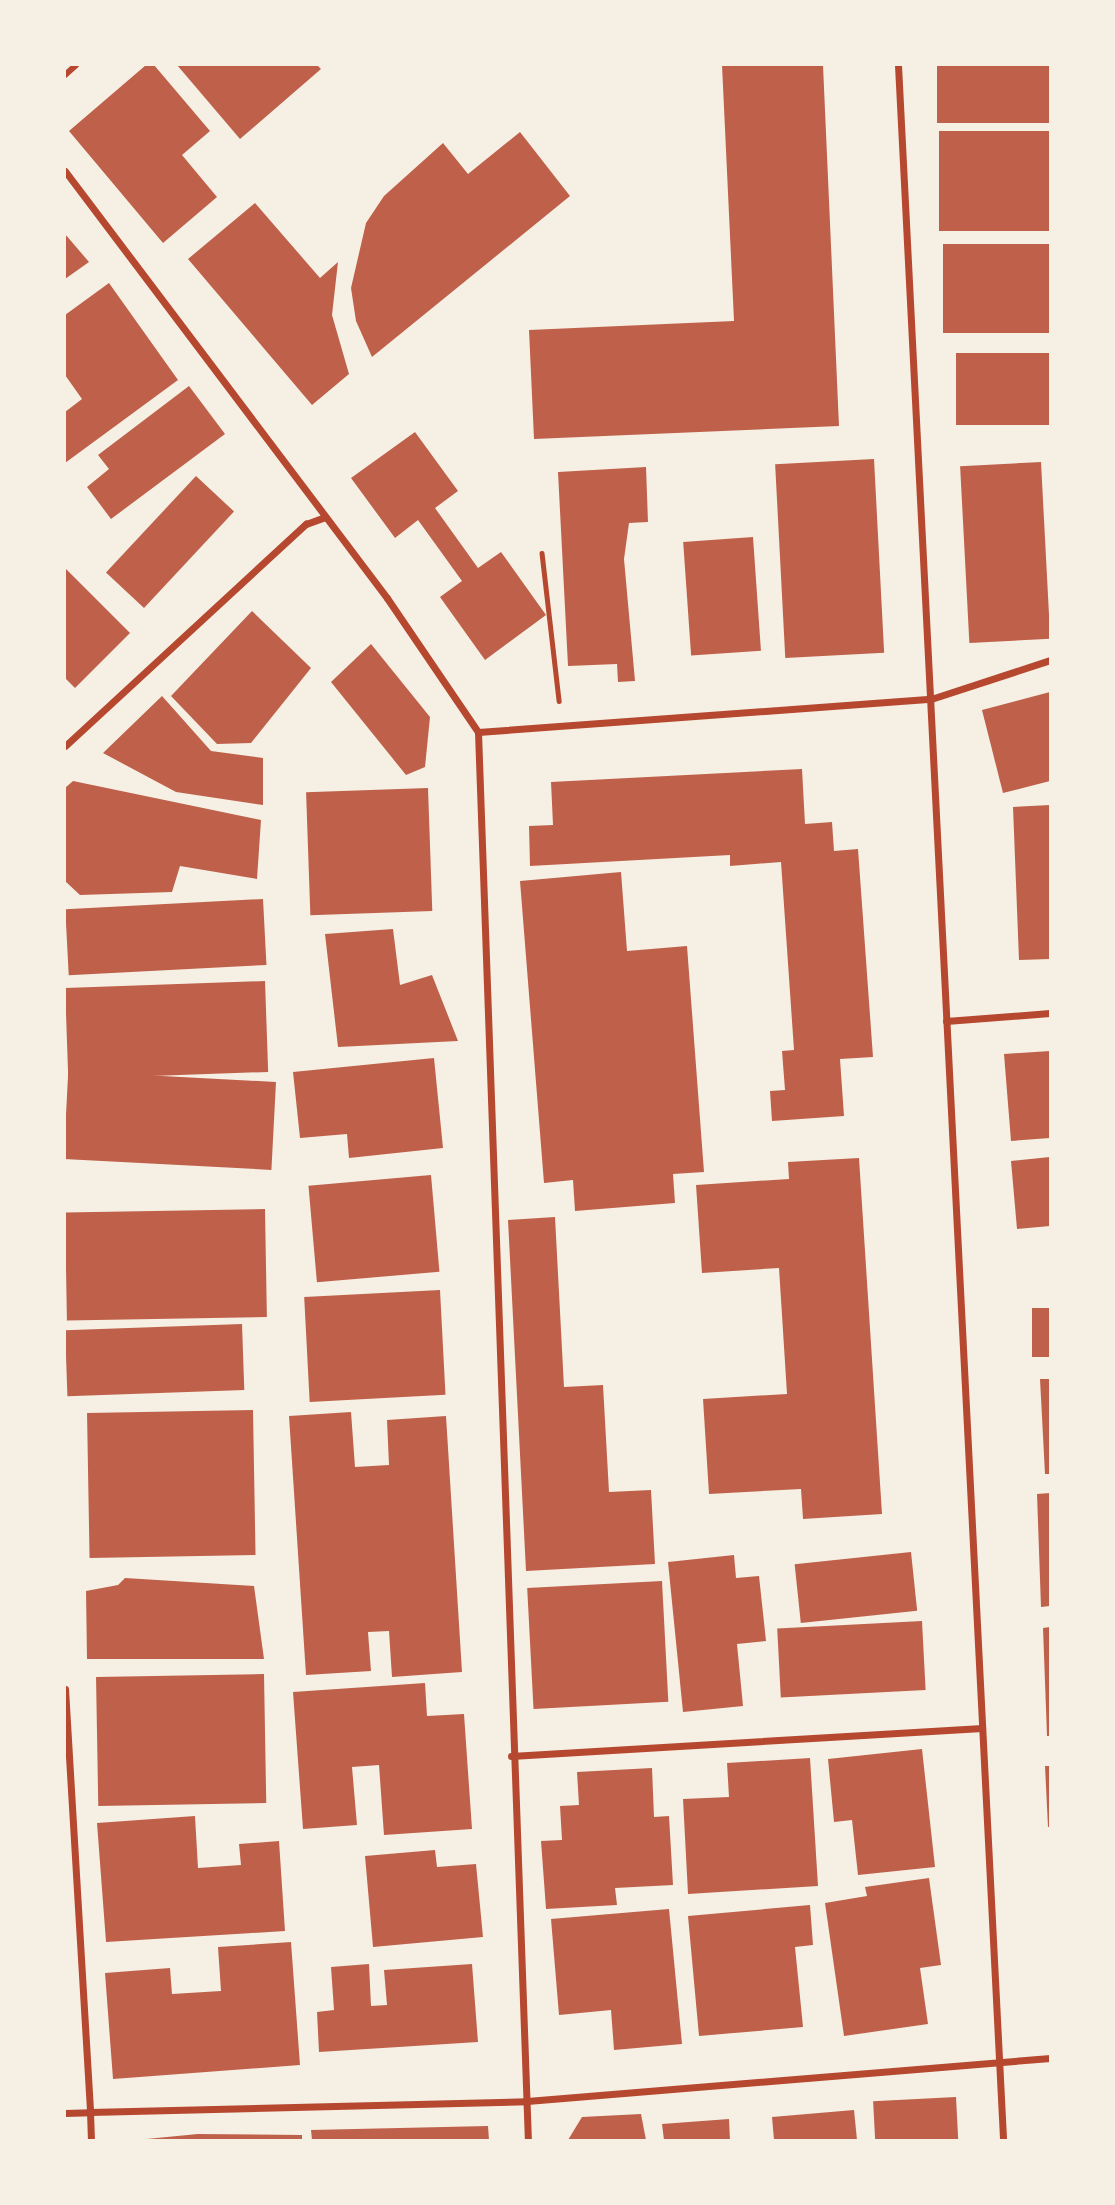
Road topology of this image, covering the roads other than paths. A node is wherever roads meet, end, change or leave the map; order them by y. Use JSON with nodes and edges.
{"nodes":[{"id":1,"x":76,"y":65,"type":"edge"},
{"id":2,"x":898,"y":65,"type":"edge"},
{"id":3,"x":65,"y":75,"type":"edge"},
{"id":4,"x":65,"y":171,"type":"edge"},
{"id":5,"x":325,"y":517,"type":"junction"},
{"id":6,"x":1050,"y":660,"type":"edge"},
{"id":7,"x":930,"y":699,"type":"junction"},
{"id":8,"x":478,"y":732,"type":"junction"},
{"id":9,"x":65,"y":746,"type":"edge"},
{"id":10,"x":1050,"y":1013,"type":"edge"},
{"id":11,"x":946,"y":1021,"type":"junction"},
{"id":12,"x":65,"y":1689,"type":"edge"},
{"id":13,"x":982,"y":1728,"type":"junction"},
{"id":14,"x":511,"y":1756,"type":"junction"},
{"id":15,"x":1050,"y":2058,"type":"edge"},
{"id":16,"x":999,"y":2060,"type":"junction"},
{"id":17,"x":527,"y":2101,"type":"junction"},
{"id":18,"x":90,"y":2112,"type":"junction"},
{"id":19,"x":65,"y":2113,"type":"edge"},
{"id":20,"x":91,"y":2140,"type":"edge"},
{"id":21,"x":528,"y":2140,"type":"edge"},
{"id":22,"x":1003,"y":2140,"type":"edge"}],
"edges":[{"from":1,"to":3,"type":"street"},
{"from":2,"to":7,"type":"street"},
{"from":4,"to":5,"type":"street"},
{"from":5,"to":8,"type":"street"},
{"from":5,"to":9,"type":"street"},
{"from":6,"to":7,"type":"street"},
{"from":7,"to":8,"type":"street"},
{"from":7,"to":11,"type":"street"},
{"from":8,"to":14,"type":"street"},
{"from":10,"to":11,"type":"street"},
{"from":11,"to":13,"type":"street"},
{"from":12,"to":18,"type":"street"},
{"from":13,"to":14,"type":"street"},
{"from":13,"to":16,"type":"street"},
{"from":14,"to":17,"type":"street"},
{"from":15,"to":16,"type":"street"},
{"from":16,"to":17,"type":"street"},
{"from":16,"to":22,"type":"street"},
{"from":17,"to":18,"type":"street"},
{"from":17,"to":21,"type":"street"},
{"from":18,"to":19,"type":"street"},
{"from":18,"to":20,"type":"street"}]}
